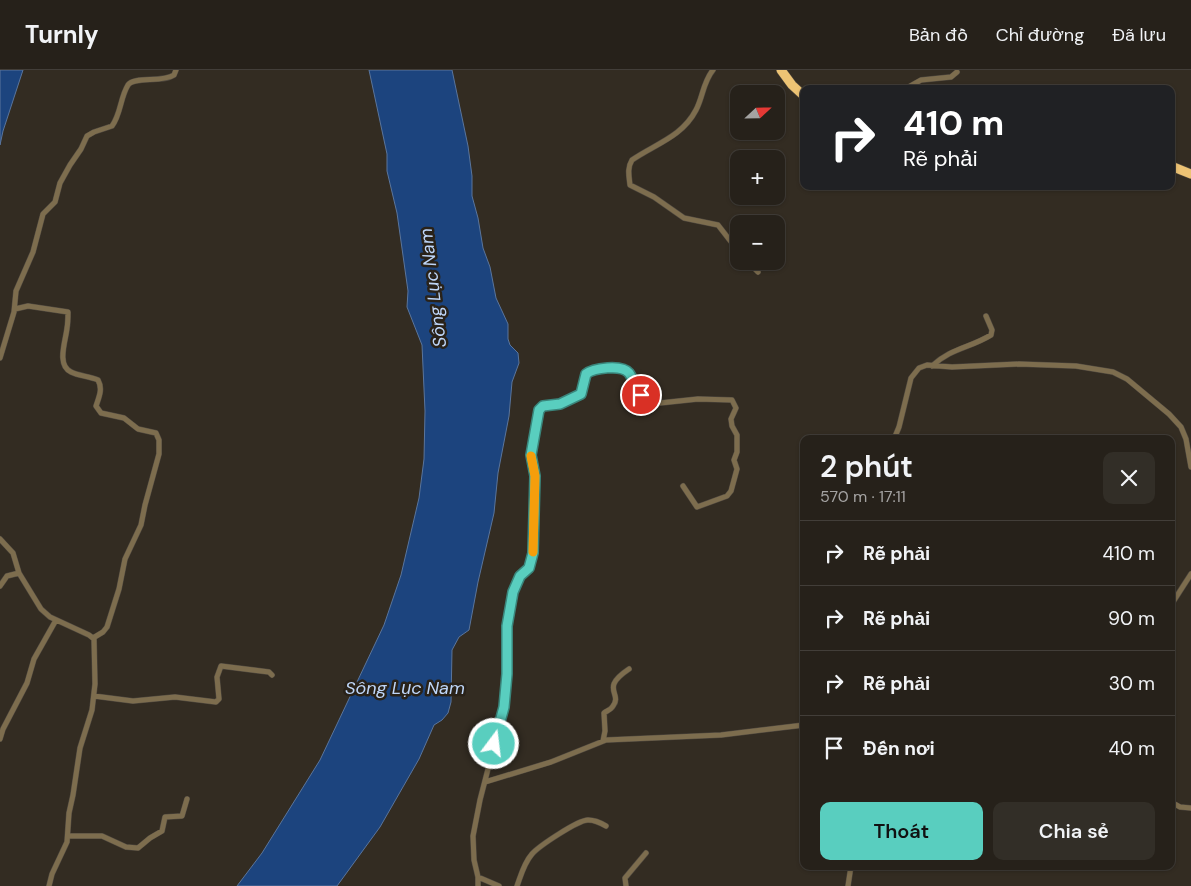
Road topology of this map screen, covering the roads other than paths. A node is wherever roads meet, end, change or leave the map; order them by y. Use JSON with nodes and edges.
{"nodes":[{"id":1,"x":176,"y":70,"type":"edge"},
{"id":2,"x":713,"y":70,"type":"edge"},
{"id":3,"x":781,"y":70,"type":"edge"},
{"id":4,"x":957,"y":72,"type":"dead end"},
{"id":5,"x":912,"y":85,"type":"edge"},
{"id":6,"x":800,"y":92,"type":"edge"},
{"id":7,"x":1175,"y":168,"type":"edge"},
{"id":8,"x":1191,"y":174,"type":"edge"},
{"id":9,"x":730,"y":240,"type":"edge"},
{"id":10,"x":15,"y":309,"type":"junction"},
{"id":11,"x":986,"y":316,"type":"dead end"},
{"id":12,"x":0,"y":358,"type":"edge"},
{"id":13,"x":932,"y":366,"type":"junction"},
{"id":14,"x":896,"y":435,"type":"edge"},
{"id":15,"x":1191,"y":465,"type":"edge"},
{"id":16,"x":683,"y":486,"type":"dead end"},
{"id":17,"x":0,"y":540,"type":"edge"},
{"id":18,"x":19,"y":573,"type":"junction"},
{"id":19,"x":1191,"y":574,"type":"edge"},
{"id":20,"x":0,"y":586,"type":"edge"},
{"id":21,"x":1175,"y":599,"type":"edge"},
{"id":22,"x":56,"y":620,"type":"junction"},
{"id":23,"x":93,"y":638,"type":"junction"},
{"id":24,"x":629,"y":669,"type":"dead end"},
{"id":25,"x":272,"y":675,"type":"dead end"},
{"id":26,"x":94,"y":696,"type":"junction"},
{"id":27,"x":800,"y":726,"type":"edge"},
{"id":28,"x":0,"y":739,"type":"edge"},
{"id":29,"x":603,"y":741,"type":"junction"},
{"id":30,"x":484,"y":782,"type":"junction"},
{"id":31,"x":187,"y":799,"type":"dead end"},
{"id":32,"x":1175,"y":804,"type":"edge"},
{"id":33,"x":1191,"y":808,"type":"edge"},
{"id":34,"x":606,"y":826,"type":"dead end"},
{"id":35,"x":68,"y":836,"type":"junction"},
{"id":36,"x":646,"y":853,"type":"dead end"},
{"id":37,"x":850,"y":870,"type":"edge"},
{"id":38,"x":478,"y":876,"type":"junction"},
{"id":39,"x":49,"y":886,"type":"edge"},
{"id":40,"x":478,"y":886,"type":"edge"},
{"id":41,"x":499,"y":886,"type":"edge"},
{"id":42,"x":517,"y":886,"type":"edge"},
{"id":43,"x":626,"y":886,"type":"edge"},
{"id":44,"x":848,"y":886,"type":"edge"}],
"edges":[{"from":1,"to":10,"type":"street"},
{"from":2,"to":9,"type":"street"},
{"from":3,"to":6,"type":"highway"},
{"from":4,"to":5,"type":"street"},
{"from":7,"to":8,"type":"highway"},
{"from":10,"to":12,"type":"street"},
{"from":10,"to":23,"type":"street"},
{"from":11,"to":13,"type":"street"},
{"from":13,"to":14,"type":"street"},
{"from":13,"to":15,"type":"street"},
{"from":16,"to":30,"type":"street"},
{"from":17,"to":18,"type":"street"},
{"from":18,"to":20,"type":"street"},
{"from":18,"to":22,"type":"street"},
{"from":19,"to":21,"type":"street"},
{"from":22,"to":23,"type":"street"},
{"from":22,"to":28,"type":"street"},
{"from":23,"to":26,"type":"street"},
{"from":24,"to":29,"type":"street"},
{"from":25,"to":26,"type":"street"},
{"from":26,"to":35,"type":"street"},
{"from":27,"to":29,"type":"street"},
{"from":29,"to":30,"type":"street"},
{"from":30,"to":38,"type":"street"},
{"from":31,"to":35,"type":"street"},
{"from":32,"to":33,"type":"street"},
{"from":34,"to":42,"type":"street"},
{"from":35,"to":39,"type":"street"},
{"from":36,"to":43,"type":"street"},
{"from":37,"to":44,"type":"street"},
{"from":38,"to":40,"type":"street"},
{"from":38,"to":41,"type":"street"}]}
